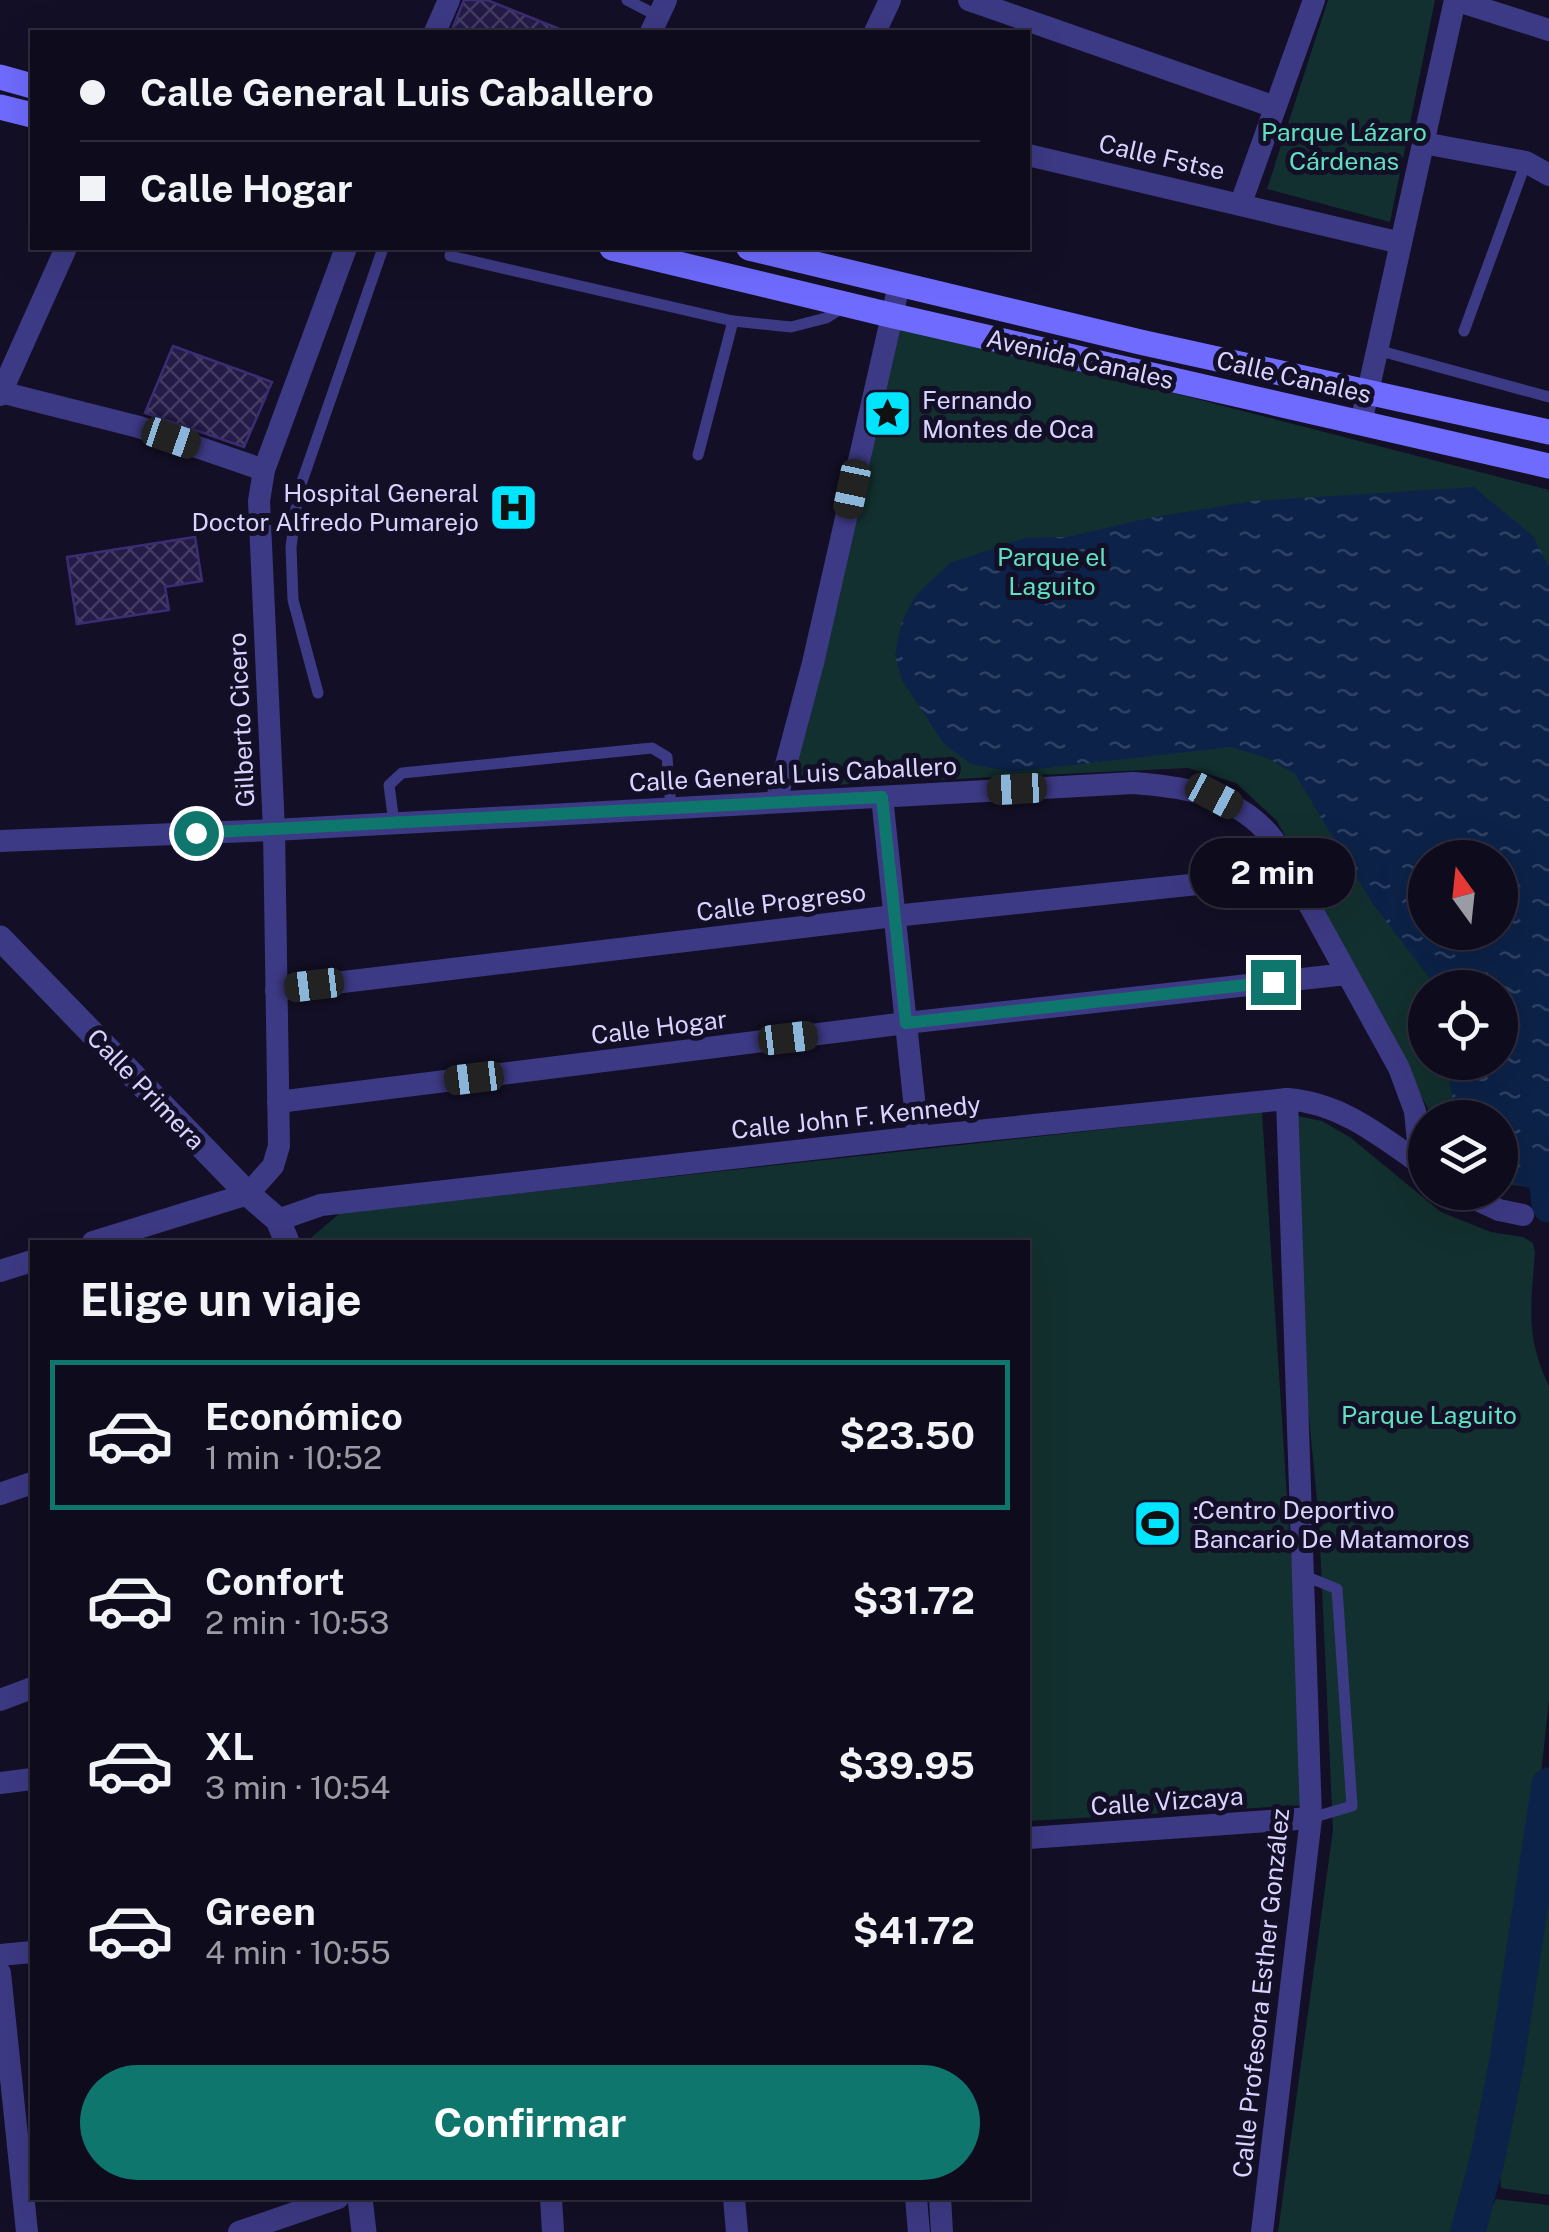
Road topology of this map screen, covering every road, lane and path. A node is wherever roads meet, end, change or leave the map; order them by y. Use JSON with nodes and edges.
{"nodes":[{"id":1,"x":449,"y":0,"type":"edge"},
{"id":2,"x":626,"y":0,"type":"edge"},
{"id":3,"x":890,"y":0,"type":"edge"},
{"id":4,"x":969,"y":0,"type":"edge"},
{"id":5,"x":1314,"y":0,"type":"edge"},
{"id":6,"x":1456,"y":0,"type":"edge"},
{"id":7,"x":658,"y":16,"type":"edge"},
{"id":8,"x":435,"y":30,"type":"edge"},
{"id":9,"x":877,"y":30,"type":"edge"},
{"id":10,"x":1549,"y":30,"type":"edge"},
{"id":11,"x":0,"y":78,"type":"edge"},
{"id":12,"x":30,"y":86,"type":"edge"},
{"id":13,"x":0,"y":107,"type":"edge"},
{"id":14,"x":1275,"y":107,"type":"junction"},
{"id":15,"x":30,"y":114,"type":"edge"},
{"id":16,"x":1424,"y":143,"type":"junction"},
{"id":17,"x":1030,"y":154,"type":"edge"},
{"id":18,"x":1526,"y":162,"type":"junction"},
{"id":19,"x":1549,"y":175,"type":"edge"},
{"id":20,"x":1241,"y":203,"type":"junction"},
{"id":21,"x":1401,"y":244,"type":"junction"},
{"id":22,"x":65,"y":250,"type":"edge"},
{"id":23,"x":345,"y":250,"type":"edge"},
{"id":24,"x":382,"y":250,"type":"edge"},
{"id":25,"x":452,"y":250,"type":"edge"},
{"id":26,"x":620,"y":250,"type":"edge"},
{"id":27,"x":778,"y":251,"type":"edge"},
{"id":28,"x":762,"y":284,"type":"junction"},
{"id":29,"x":899,"y":285,"type":"junction"},
{"id":30,"x":848,"y":304,"type":"junction"},
{"id":31,"x":890,"y":315,"type":"junction"},
{"id":32,"x":733,"y":322,"type":"junction"},
{"id":33,"x":1464,"y":331,"type":"dead end"},
{"id":34,"x":1377,"y":350,"type":"junction"},
{"id":35,"x":0,"y":393,"type":"edge"},
{"id":36,"x":1367,"y":394,"type":"junction"},
{"id":37,"x":1549,"y":397,"type":"edge"},
{"id":38,"x":1361,"y":422,"type":"junction"},
{"id":39,"x":1549,"y":432,"type":"edge"},
{"id":40,"x":698,"y":455,"type":"dead end"},
{"id":41,"x":1549,"y":466,"type":"edge"},
{"id":42,"x":264,"y":470,"type":"junction"},
{"id":43,"x":318,"y":693,"type":"dead end"},
{"id":44,"x":882,"y":797,"type":"junction"},
{"id":45,"x":776,"y":802,"type":"junction"},
{"id":46,"x":671,"y":808,"type":"junction"},
{"id":47,"x":394,"y":823,"type":"junction"},
{"id":48,"x":274,"y":830,"type":"junction"},
{"id":49,"x":0,"y":841,"type":"edge"},
{"id":50,"x":1294,"y":874,"type":"junction"},
{"id":51,"x":894,"y":916,"type":"junction"},
{"id":52,"x":0,"y":938,"type":"edge"},
{"id":53,"x":1346,"y":974,"type":"junction"},
{"id":54,"x":276,"y":990,"type":"junction"},
{"id":55,"x":906,"y":1023,"type":"junction"},
{"id":56,"x":1287,"y":1099,"type":"junction"},
{"id":57,"x":1411,"y":1100,"type":"edge"},
{"id":58,"x":278,"y":1102,"type":"junction"},
{"id":59,"x":918,"y":1137,"type":"junction"},
{"id":60,"x":1408,"y":1156,"type":"edge"},
{"id":61,"x":248,"y":1194,"type":"junction"},
{"id":62,"x":1499,"y":1210,"type":"edge"},
{"id":63,"x":1523,"y":1216,"type":"dead end"},
{"id":64,"x":283,"y":1231,"type":"edge"},
{"id":65,"x":99,"y":1240,"type":"edge"},
{"id":66,"x":30,"y":1262,"type":"edge"},
{"id":67,"x":0,"y":1270,"type":"edge"},
{"id":68,"x":30,"y":1484,"type":"edge"},
{"id":69,"x":0,"y":1494,"type":"edge"},
{"id":70,"x":1303,"y":1574,"type":"junction"},
{"id":71,"x":30,"y":1689,"type":"edge"},
{"id":72,"x":0,"y":1700,"type":"edge"},
{"id":73,"x":30,"y":1779,"type":"edge"},
{"id":74,"x":0,"y":1782,"type":"edge"},
{"id":75,"x":1311,"y":1818,"type":"junction"},
{"id":76,"x":1030,"y":1838,"type":"edge"},
{"id":77,"x":30,"y":1952,"type":"edge"},
{"id":78,"x":0,"y":1955,"type":"edge"},
{"id":79,"x":0,"y":1973,"type":"edge"},
{"id":80,"x":30,"y":2054,"type":"edge"},
{"id":81,"x":4,"y":2062,"type":"edge"},
{"id":82,"x":332,"y":2200,"type":"edge"},
{"id":83,"x":360,"y":2200,"type":"edge"},
{"id":84,"x":550,"y":2200,"type":"edge"},
{"id":85,"x":734,"y":2200,"type":"edge"},
{"id":86,"x":916,"y":2200,"type":"edge"},
{"id":87,"x":940,"y":2200,"type":"edge"},
{"id":88,"x":27,"y":2232,"type":"edge"},
{"id":89,"x":239,"y":2232,"type":"edge"},
{"id":90,"x":364,"y":2232,"type":"edge"},
{"id":91,"x":553,"y":2232,"type":"edge"},
{"id":92,"x":737,"y":2232,"type":"edge"},
{"id":93,"x":919,"y":2232,"type":"edge"},
{"id":94,"x":942,"y":2232,"type":"edge"},
{"id":95,"x":1262,"y":2232,"type":"edge"}],
"edges":[{"from":1,"to":8,"type":"street"},
{"from":2,"to":7,"type":"lane"},
{"from":3,"to":9,"type":"street"},
{"from":4,"to":14,"type":"street"},
{"from":5,"to":14,"type":"street"},
{"from":6,"to":10,"type":"street"},
{"from":6,"to":16,"type":"street"},
{"from":11,"to":12,"type":"main road"},
{"from":13,"to":15,"type":"main road"},
{"from":14,"to":20,"type":"street"},
{"from":16,"to":18,"type":"street"},
{"from":16,"to":21,"type":"street"},
{"from":17,"to":20,"type":"street","name":"Calle Fstse"},
{"from":18,"to":19,"type":"street"},
{"from":18,"to":33,"type":"lane"},
{"from":20,"to":21,"type":"street","name":"Calle Fstse"},
{"from":21,"to":34,"type":"street"},
{"from":22,"to":35,"type":"street"},
{"from":23,"to":42,"type":"street","name":"Gilberto Cicero"},
{"from":24,"to":43,"type":"lane"},
{"from":25,"to":32,"type":"lane"},
{"from":26,"to":28,"type":"main road","name":"Avenida Canales"},
{"from":27,"to":28,"type":"street"},
{"from":27,"to":29,"type":"main road","name":"Calle Canales"},
{"from":28,"to":30,"type":"main road","name":"Avenida Canales"},
{"from":29,"to":31,"type":"street"},
{"from":29,"to":36,"type":"main road","name":"Calle Canales"},
{"from":30,"to":31,"type":"main road","name":"Avenida Canales"},
{"from":30,"to":32,"type":"lane"},
{"from":31,"to":38,"type":"main road","name":"Avenida Canales"},
{"from":31,"to":45,"type":"street"},
{"from":32,"to":40,"type":"lane"},
{"from":34,"to":36,"type":"street"},
{"from":34,"to":37,"type":"lane"},
{"from":35,"to":42,"type":"street"},
{"from":36,"to":38,"type":"street"},
{"from":36,"to":39,"type":"main road","name":"Calle Canales"},
{"from":38,"to":41,"type":"main road","name":"Avenida Canales"},
{"from":42,"to":48,"type":"street","name":"Gilberto Cicero"},
{"from":44,"to":45,"type":"street","name":"Calle General Luis Caballero"},
{"from":44,"to":50,"type":"street","name":"Calle General Luis Caballero"},
{"from":44,"to":51,"type":"street"},
{"from":45,"to":46,"type":"street","name":"Calle General Luis Caballero"},
{"from":46,"to":47,"type":"street","name":"Calle General Luis Caballero"},
{"from":46,"to":47,"type":"lane"},
{"from":47,"to":48,"type":"street","name":"Calle General Luis Caballero"},
{"from":48,"to":49,"type":"street","name":"Calle General Luis Caballero"},
{"from":48,"to":54,"type":"street","name":"Gilberto Cicero"},
{"from":50,"to":51,"type":"street","name":"Calle Progreso"},
{"from":50,"to":53,"type":"street","name":"Calle General Luis Caballero"},
{"from":51,"to":54,"type":"street","name":"Calle Progreso"},
{"from":51,"to":55,"type":"street"},
{"from":52,"to":61,"type":"street","name":"Calle Primera"},
{"from":53,"to":55,"type":"street","name":"Calle Hogar"},
{"from":53,"to":57,"type":"street","name":"Calle General Luis Caballero"},
{"from":54,"to":58,"type":"street","name":"Gilberto Cicero"},
{"from":55,"to":58,"type":"street","name":"Calle Hogar"},
{"from":55,"to":59,"type":"street"},
{"from":56,"to":59,"type":"street","name":"Calle John F. Kennedy"},
{"from":56,"to":60,"type":"street","name":"Calle John F. Kennedy"},
{"from":56,"to":70,"type":"street","name":"Calle Profesora Esther González"},
{"from":58,"to":61,"type":"street","name":"Gilberto Cicero"},
{"from":59,"to":64,"type":"street","name":"Calle John F. Kennedy"},
{"from":61,"to":64,"type":"street","name":"Calle Primera"},
{"from":61,"to":65,"type":"street"},
{"from":62,"to":63,"type":"street"},
{"from":66,"to":67,"type":"street"},
{"from":68,"to":69,"type":"street"},
{"from":70,"to":75,"type":"street","name":"Calle Profesora Esther González"},
{"from":70,"to":75,"type":"lane"},
{"from":71,"to":72,"type":"street"},
{"from":73,"to":74,"type":"street"},
{"from":75,"to":76,"type":"street","name":"Calle Vizcaya"},
{"from":75,"to":95,"type":"street","name":"Calle Profesora Esther González"},
{"from":77,"to":78,"type":"street"},
{"from":79,"to":81,"type":"street"},
{"from":80,"to":81,"type":"street"},
{"from":81,"to":88,"type":"street"},
{"from":82,"to":89,"type":"street"},
{"from":83,"to":90,"type":"street"},
{"from":84,"to":91,"type":"street"},
{"from":85,"to":92,"type":"street"},
{"from":86,"to":93,"type":"street"},
{"from":87,"to":94,"type":"street"}]}
